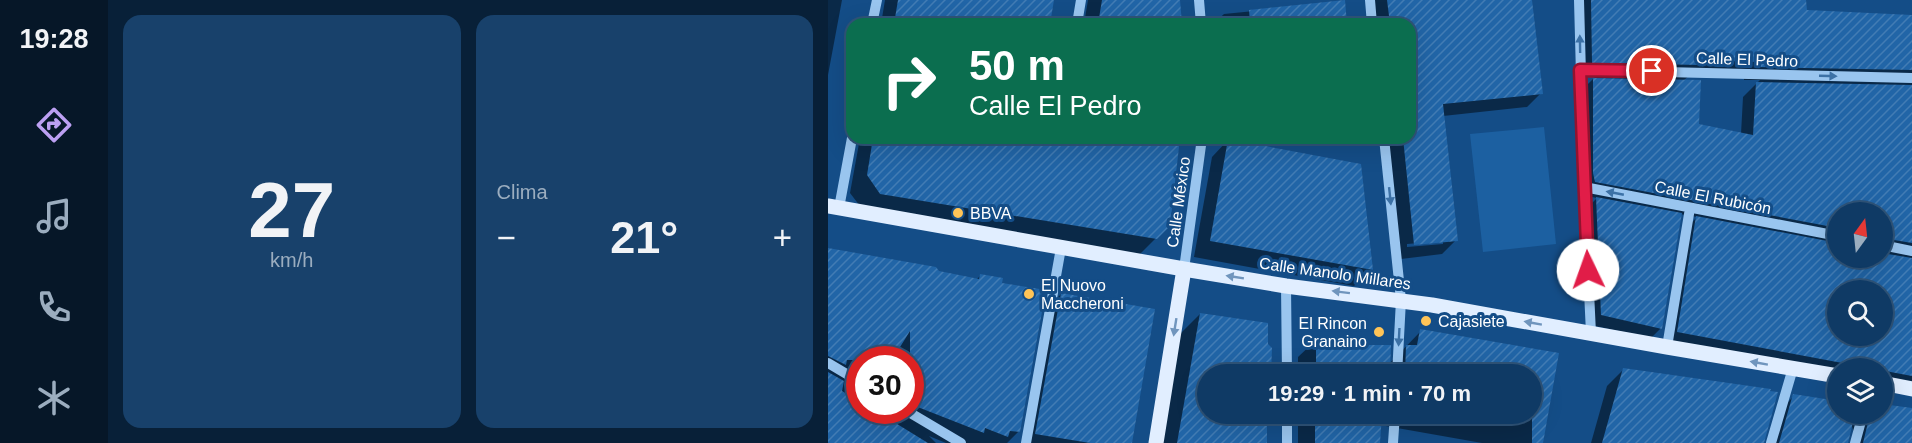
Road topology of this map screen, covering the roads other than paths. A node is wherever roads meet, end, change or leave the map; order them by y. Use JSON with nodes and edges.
{"nodes":[{"id":1,"x":877,"y":0,"type":"edge"},
{"id":2,"x":1082,"y":0,"type":"edge"},
{"id":3,"x":1199,"y":0,"type":"edge"},
{"id":4,"x":1370,"y":0,"type":"edge"},
{"id":5,"x":1579,"y":0,"type":"edge"},
{"id":6,"x":873,"y":18,"type":"edge"},
{"id":7,"x":1078,"y":18,"type":"edge"},
{"id":8,"x":1201,"y":18,"type":"edge"},
{"id":9,"x":1372,"y":18,"type":"edge"},
{"id":10,"x":1580,"y":70,"type":"junction"},
{"id":11,"x":1912,"y":78,"type":"edge"},
{"id":12,"x":850,"y":144,"type":"edge"},
{"id":13,"x":1201,"y":144,"type":"edge"},
{"id":14,"x":1385,"y":144,"type":"edge"},
{"id":15,"x":1584,"y":187,"type":"junction"},
{"id":16,"x":834,"y":207,"type":"edge"},
{"id":17,"x":1690,"y":208,"type":"junction"},
{"id":18,"x":1827,"y":234,"type":"edge"},
{"id":19,"x":1893,"y":247,"type":"edge"},
{"id":20,"x":1061,"y":248,"type":"junction"},
{"id":21,"x":1912,"y":251,"type":"edge"},
{"id":22,"x":1184,"y":269,"type":"junction"},
{"id":23,"x":1286,"y":286,"type":"junction"},
{"id":24,"x":1401,"y":300,"type":"junction"},
{"id":25,"x":1591,"y":333,"type":"junction"},
{"id":26,"x":1667,"y":347,"type":"junction"},
{"id":27,"x":828,"y":363,"type":"edge"},
{"id":28,"x":1287,"y":364,"type":"edge"},
{"id":29,"x":1398,"y":364,"type":"edge"},
{"id":30,"x":1793,"y":368,"type":"junction"},
{"id":31,"x":846,"y":374,"type":"edge"},
{"id":32,"x":1827,"y":374,"type":"edge"},
{"id":33,"x":1893,"y":385,"type":"edge"},
{"id":34,"x":1912,"y":389,"type":"edge"},
{"id":35,"x":924,"y":421,"type":"edge"},
{"id":36,"x":1287,"y":424,"type":"edge"},
{"id":37,"x":1394,"y":424,"type":"edge"},
{"id":38,"x":1860,"y":424,"type":"edge"},
{"id":39,"x":961,"y":443,"type":"edge"},
{"id":40,"x":1026,"y":443,"type":"edge"},
{"id":41,"x":1156,"y":443,"type":"edge"},
{"id":42,"x":1287,"y":443,"type":"edge"},
{"id":43,"x":1393,"y":443,"type":"edge"},
{"id":44,"x":1772,"y":443,"type":"edge"},
{"id":45,"x":1855,"y":443,"type":"edge"}],
"edges":[{"from":1,"to":6,"type":"street"},
{"from":2,"to":7,"type":"street"},
{"from":3,"to":8,"type":"street"},
{"from":4,"to":9,"type":"street"},
{"from":10,"to":5,"type":"street","one_way":true},
{"from":10,"to":11,"type":"street","name":"Calle El Pedro","one_way":true},
{"from":10,"to":15,"type":"street"},
{"from":12,"to":16,"type":"street"},
{"from":13,"to":22,"type":"street","name":"Calle México"},
{"from":14,"to":24,"type":"street","one_way":true},
{"from":17,"to":15,"type":"street","name":"Calle El Rubicón","one_way":true},
{"from":15,"to":25,"type":"street"},
{"from":16,"to":20,"type":"main road","name":"Calle Manolo Millares"},
{"from":17,"to":18,"type":"street","name":"Calle El Rubicón"},
{"from":17,"to":26,"type":"street"},
{"from":19,"to":21,"type":"street"},
{"from":20,"to":22,"type":"main road","name":"Calle Manolo Millares"},
{"from":20,"to":40,"type":"street"},
{"from":23,"to":22,"type":"main road","name":"Calle Manolo Millares","one_way":true},
{"from":22,"to":41,"type":"main road","one_way":true},
{"from":24,"to":23,"type":"main road","name":"Calle Manolo Millares","one_way":true},
{"from":23,"to":28,"type":"street"},
{"from":25,"to":24,"type":"main road","name":"Calle Manolo Millares","one_way":true},
{"from":24,"to":29,"type":"street","one_way":true},
{"from":25,"to":26,"type":"main road","name":"Calle Manolo Millares"},
{"from":30,"to":26,"type":"main road","name":"Calle Manolo Millares","one_way":true},
{"from":27,"to":31,"type":"street"},
{"from":30,"to":32,"type":"main road","name":"Calle Manolo Millares"},
{"from":30,"to":44,"type":"street"},
{"from":33,"to":34,"type":"main road"},
{"from":35,"to":39,"type":"street"},
{"from":36,"to":42,"type":"street"},
{"from":37,"to":43,"type":"street"},
{"from":38,"to":45,"type":"street"}]}
